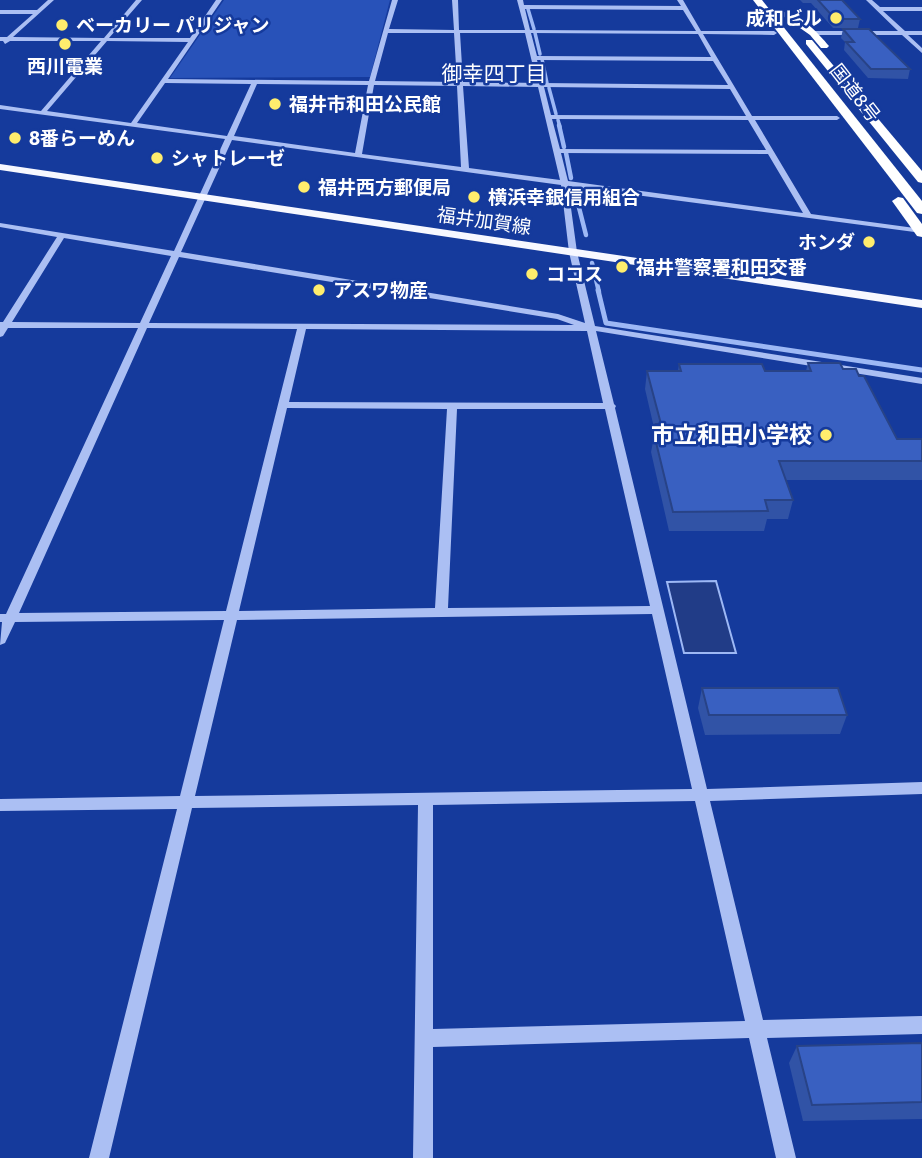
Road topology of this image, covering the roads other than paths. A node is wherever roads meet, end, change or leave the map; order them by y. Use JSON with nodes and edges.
{"nodes":[{"id":1,"x":51,"y":0,"type":"edge"},
{"id":2,"x":139,"y":0,"type":"edge"},
{"id":3,"x":219,"y":0,"type":"edge"},
{"id":4,"x":395,"y":0,"type":"edge"},
{"id":5,"x":455,"y":0,"type":"edge"},
{"id":6,"x":680,"y":0,"type":"edge"},
{"id":7,"x":757,"y":0,"type":"edge"},
{"id":8,"x":869,"y":0,"type":"edge"},
{"id":9,"x":521,"y":4,"type":"edge"},
{"id":10,"x":684,"y":8,"type":"junction"},
{"id":11,"x":879,"y":9,"type":"junction"},
{"id":12,"x":922,"y":9,"type":"edge"},
{"id":13,"x":0,"y":12,"type":"edge"},
{"id":14,"x":37,"y":12,"type":"junction"},
{"id":15,"x":773,"y":19,"type":"junction"},
{"id":16,"x":388,"y":31,"type":"junction"},
{"id":17,"x":456,"y":32,"type":"junction"},
{"id":18,"x":527,"y":32,"type":"junction"},
{"id":19,"x":699,"y":33,"type":"junction"},
{"id":20,"x":774,"y":33,"type":"junction"},
{"id":21,"x":813,"y":33,"type":"junction"},
{"id":22,"x":904,"y":33,"type":"junction"},
{"id":23,"x":922,"y":33,"type":"edge"},
{"id":24,"x":0,"y":39,"type":"edge"},
{"id":25,"x":8,"y":39,"type":"junction"},
{"id":26,"x":104,"y":40,"type":"junction"},
{"id":27,"x":190,"y":40,"type":"junction"},
{"id":28,"x":0,"y":47,"type":"edge"},
{"id":29,"x":922,"y":51,"type":"edge"},
{"id":30,"x":534,"y":58,"type":"junction"},
{"id":31,"x":715,"y":59,"type":"junction"},
{"id":32,"x":162,"y":81,"type":"junction"},
{"id":33,"x":372,"y":81,"type":"junction"},
{"id":34,"x":255,"y":82,"type":"junction"},
{"id":35,"x":460,"y":84,"type":"junction"},
{"id":36,"x":541,"y":86,"type":"junction"},
{"id":37,"x":732,"y":87,"type":"junction"},
{"id":38,"x":0,"y":107,"type":"edge"},
{"id":39,"x":41,"y":113,"type":"junction"},
{"id":40,"x":548,"y":117,"type":"junction"},
{"id":41,"x":750,"y":118,"type":"junction"},
{"id":42,"x":837,"y":118,"type":"junction"},
{"id":43,"x":133,"y":125,"type":"junction"},
{"id":44,"x":229,"y":138,"type":"junction"},
{"id":45,"x":557,"y":151,"type":"junction"},
{"id":46,"x":770,"y":152,"type":"junction"},
{"id":47,"x":358,"y":155,"type":"junction"},
{"id":48,"x":0,"y":159,"type":"edge"},
{"id":49,"x":922,"y":160,"type":"edge"},
{"id":50,"x":0,"y":167,"type":"edge"},
{"id":51,"x":464,"y":168,"type":"junction"},
{"id":52,"x":922,"y":179,"type":"edge"},
{"id":53,"x":564,"y":181,"type":"junction"},
{"id":54,"x":206,"y":193,"type":"junction"},
{"id":55,"x":922,"y":210,"type":"edge"},
{"id":56,"x":808,"y":215,"type":"junction"},
{"id":57,"x":0,"y":225,"type":"edge"},
{"id":58,"x":921,"y":232,"type":"edge"},
{"id":59,"x":62,"y":236,"type":"junction"},
{"id":60,"x":573,"y":247,"type":"junction"},
{"id":61,"x":178,"y":254,"type":"junction"},
{"id":62,"x":922,"y":293,"type":"edge"},
{"id":63,"x":922,"y":304,"type":"edge"},
{"id":64,"x":492,"y":306,"type":"junction"},
{"id":65,"x":3,"y":325,"type":"edge"},
{"id":66,"x":145,"y":326,"type":"junction"},
{"id":67,"x":302,"y":327,"type":"junction"},
{"id":68,"x":490,"y":328,"type":"junction"},
{"id":69,"x":593,"y":328,"type":"junction"},
{"id":70,"x":0,"y":334,"type":"edge"},
{"id":71,"x":922,"y":381,"type":"edge"},
{"id":72,"x":283,"y":405,"type":"junction"},
{"id":73,"x":452,"y":405,"type":"junction"},
{"id":74,"x":611,"y":406,"type":"junction"},
{"id":75,"x":659,"y":610,"type":"junction"},
{"id":76,"x":441,"y":613,"type":"junction"},
{"id":77,"x":231,"y":615,"type":"junction"},
{"id":78,"x":5,"y":617,"type":"edge"},
{"id":79,"x":0,"y":640,"type":"edge"},
{"id":80,"x":922,"y":788,"type":"edge"},
{"id":81,"x":701,"y":795,"type":"junction"},
{"id":82,"x":426,"y":799,"type":"junction"},
{"id":83,"x":186,"y":802,"type":"junction"},
{"id":84,"x":0,"y":805,"type":"edge"},
{"id":85,"x":922,"y":1025,"type":"edge"},
{"id":86,"x":756,"y":1029,"type":"junction"},
{"id":87,"x":424,"y":1038,"type":"junction"},
{"id":88,"x":99,"y":1158,"type":"edge"},
{"id":89,"x":424,"y":1158,"type":"edge"},
{"id":90,"x":786,"y":1158,"type":"edge"}],
"edges":[{"from":1,"to":14,"type":"street"},
{"from":2,"to":26,"type":"street"},
{"from":3,"to":27,"type":"street"},
{"from":4,"to":16,"type":"street"},
{"from":5,"to":17,"type":"street"},
{"from":6,"to":10,"type":"street"},
{"from":7,"to":15,"type":"highway","name":"国道8号"},
{"from":8,"to":11,"type":"street"},
{"from":9,"to":10,"type":"street"},
{"from":9,"to":18,"type":"street"},
{"from":10,"to":19,"type":"street"},
{"from":11,"to":12,"type":"street"},
{"from":11,"to":22,"type":"street"},
{"from":13,"to":14,"type":"street"},
{"from":14,"to":25,"type":"street"},
{"from":15,"to":20,"type":"highway"},
{"from":15,"to":55,"type":"highway","name":"国道8号"},
{"from":16,"to":17,"type":"street"},
{"from":16,"to":33,"type":"street"},
{"from":17,"to":18,"type":"street"},
{"from":17,"to":35,"type":"street"},
{"from":18,"to":19,"type":"street"},
{"from":18,"to":30,"type":"street"},
{"from":19,"to":20,"type":"street"},
{"from":19,"to":31,"type":"street"},
{"from":20,"to":42,"type":"highway"},
{"from":21,"to":22,"type":"street"},
{"from":21,"to":49,"type":"highway"},
{"from":21,"to":52,"type":"highway","name":"国道8号"},
{"from":22,"to":23,"type":"street"},
{"from":22,"to":29,"type":"street"},
{"from":24,"to":25,"type":"street"},
{"from":25,"to":26,"type":"street"},
{"from":25,"to":28,"type":"street"},
{"from":26,"to":27,"type":"street"},
{"from":26,"to":39,"type":"street"},
{"from":27,"to":32,"type":"street"},
{"from":30,"to":31,"type":"street"},
{"from":30,"to":36,"type":"street"},
{"from":31,"to":37,"type":"street"},
{"from":32,"to":34,"type":"street"},
{"from":32,"to":43,"type":"street"},
{"from":33,"to":34,"type":"street"},
{"from":33,"to":35,"type":"street"},
{"from":33,"to":47,"type":"street"},
{"from":34,"to":44,"type":"street"},
{"from":35,"to":36,"type":"street"},
{"from":35,"to":51,"type":"street"},
{"from":36,"to":37,"type":"street"},
{"from":36,"to":40,"type":"street"},
{"from":37,"to":41,"type":"street"},
{"from":38,"to":39,"type":"street"},
{"from":39,"to":43,"type":"street"},
{"from":40,"to":41,"type":"street"},
{"from":40,"to":45,"type":"street"},
{"from":41,"to":42,"type":"street"},
{"from":41,"to":46,"type":"street"},
{"from":42,"to":58,"type":"highway"},
{"from":43,"to":44,"type":"street"},
{"from":44,"to":47,"type":"street"},
{"from":44,"to":54,"type":"street"},
{"from":45,"to":46,"type":"street"},
{"from":45,"to":53,"type":"street"},
{"from":46,"to":56,"type":"street"},
{"from":47,"to":51,"type":"street"},
{"from":48,"to":54,"type":"main road","name":"福井加賀線"},
{"from":50,"to":54,"type":"main road","name":"福井加賀線"},
{"from":51,"to":53,"type":"street"},
{"from":53,"to":56,"type":"street"},
{"from":53,"to":60,"type":"street"},
{"from":54,"to":60,"type":"main road","name":"福井加賀線"},
{"from":54,"to":61,"type":"street"},
{"from":56,"to":58,"type":"street"},
{"from":57,"to":59,"type":"street"},
{"from":59,"to":61,"type":"street"},
{"from":59,"to":65,"type":"street"},
{"from":60,"to":62,"type":"main road","name":"福井加賀線"},
{"from":60,"to":63,"type":"main road","name":"福井加賀線"},
{"from":60,"to":69,"type":"street"},
{"from":61,"to":64,"type":"street"},
{"from":61,"to":66,"type":"street"},
{"from":64,"to":68,"type":"street"},
{"from":64,"to":69,"type":"street"},
{"from":65,"to":66,"type":"street"},
{"from":65,"to":70,"type":"street"},
{"from":66,"to":67,"type":"street"},
{"from":66,"to":78,"type":"street"},
{"from":67,"to":68,"type":"street"},
{"from":67,"to":72,"type":"street"},
{"from":68,"to":69,"type":"street"},
{"from":69,"to":71,"type":"street"},
{"from":69,"to":74,"type":"street"},
{"from":72,"to":73,"type":"street"},
{"from":72,"to":77,"type":"street"},
{"from":73,"to":74,"type":"street"},
{"from":73,"to":76,"type":"street"},
{"from":74,"to":75,"type":"street"},
{"from":75,"to":76,"type":"street"},
{"from":75,"to":81,"type":"street"},
{"from":76,"to":77,"type":"street"},
{"from":77,"to":78,"type":"street"},
{"from":77,"to":83,"type":"street"},
{"from":78,"to":79,"type":"street"},
{"from":80,"to":81,"type":"street"},
{"from":81,"to":82,"type":"street"},
{"from":81,"to":86,"type":"street"},
{"from":82,"to":83,"type":"street"},
{"from":82,"to":87,"type":"street"},
{"from":83,"to":84,"type":"street"},
{"from":83,"to":88,"type":"street"},
{"from":85,"to":86,"type":"street"},
{"from":86,"to":87,"type":"street"},
{"from":86,"to":90,"type":"street"},
{"from":87,"to":89,"type":"street"}]}
